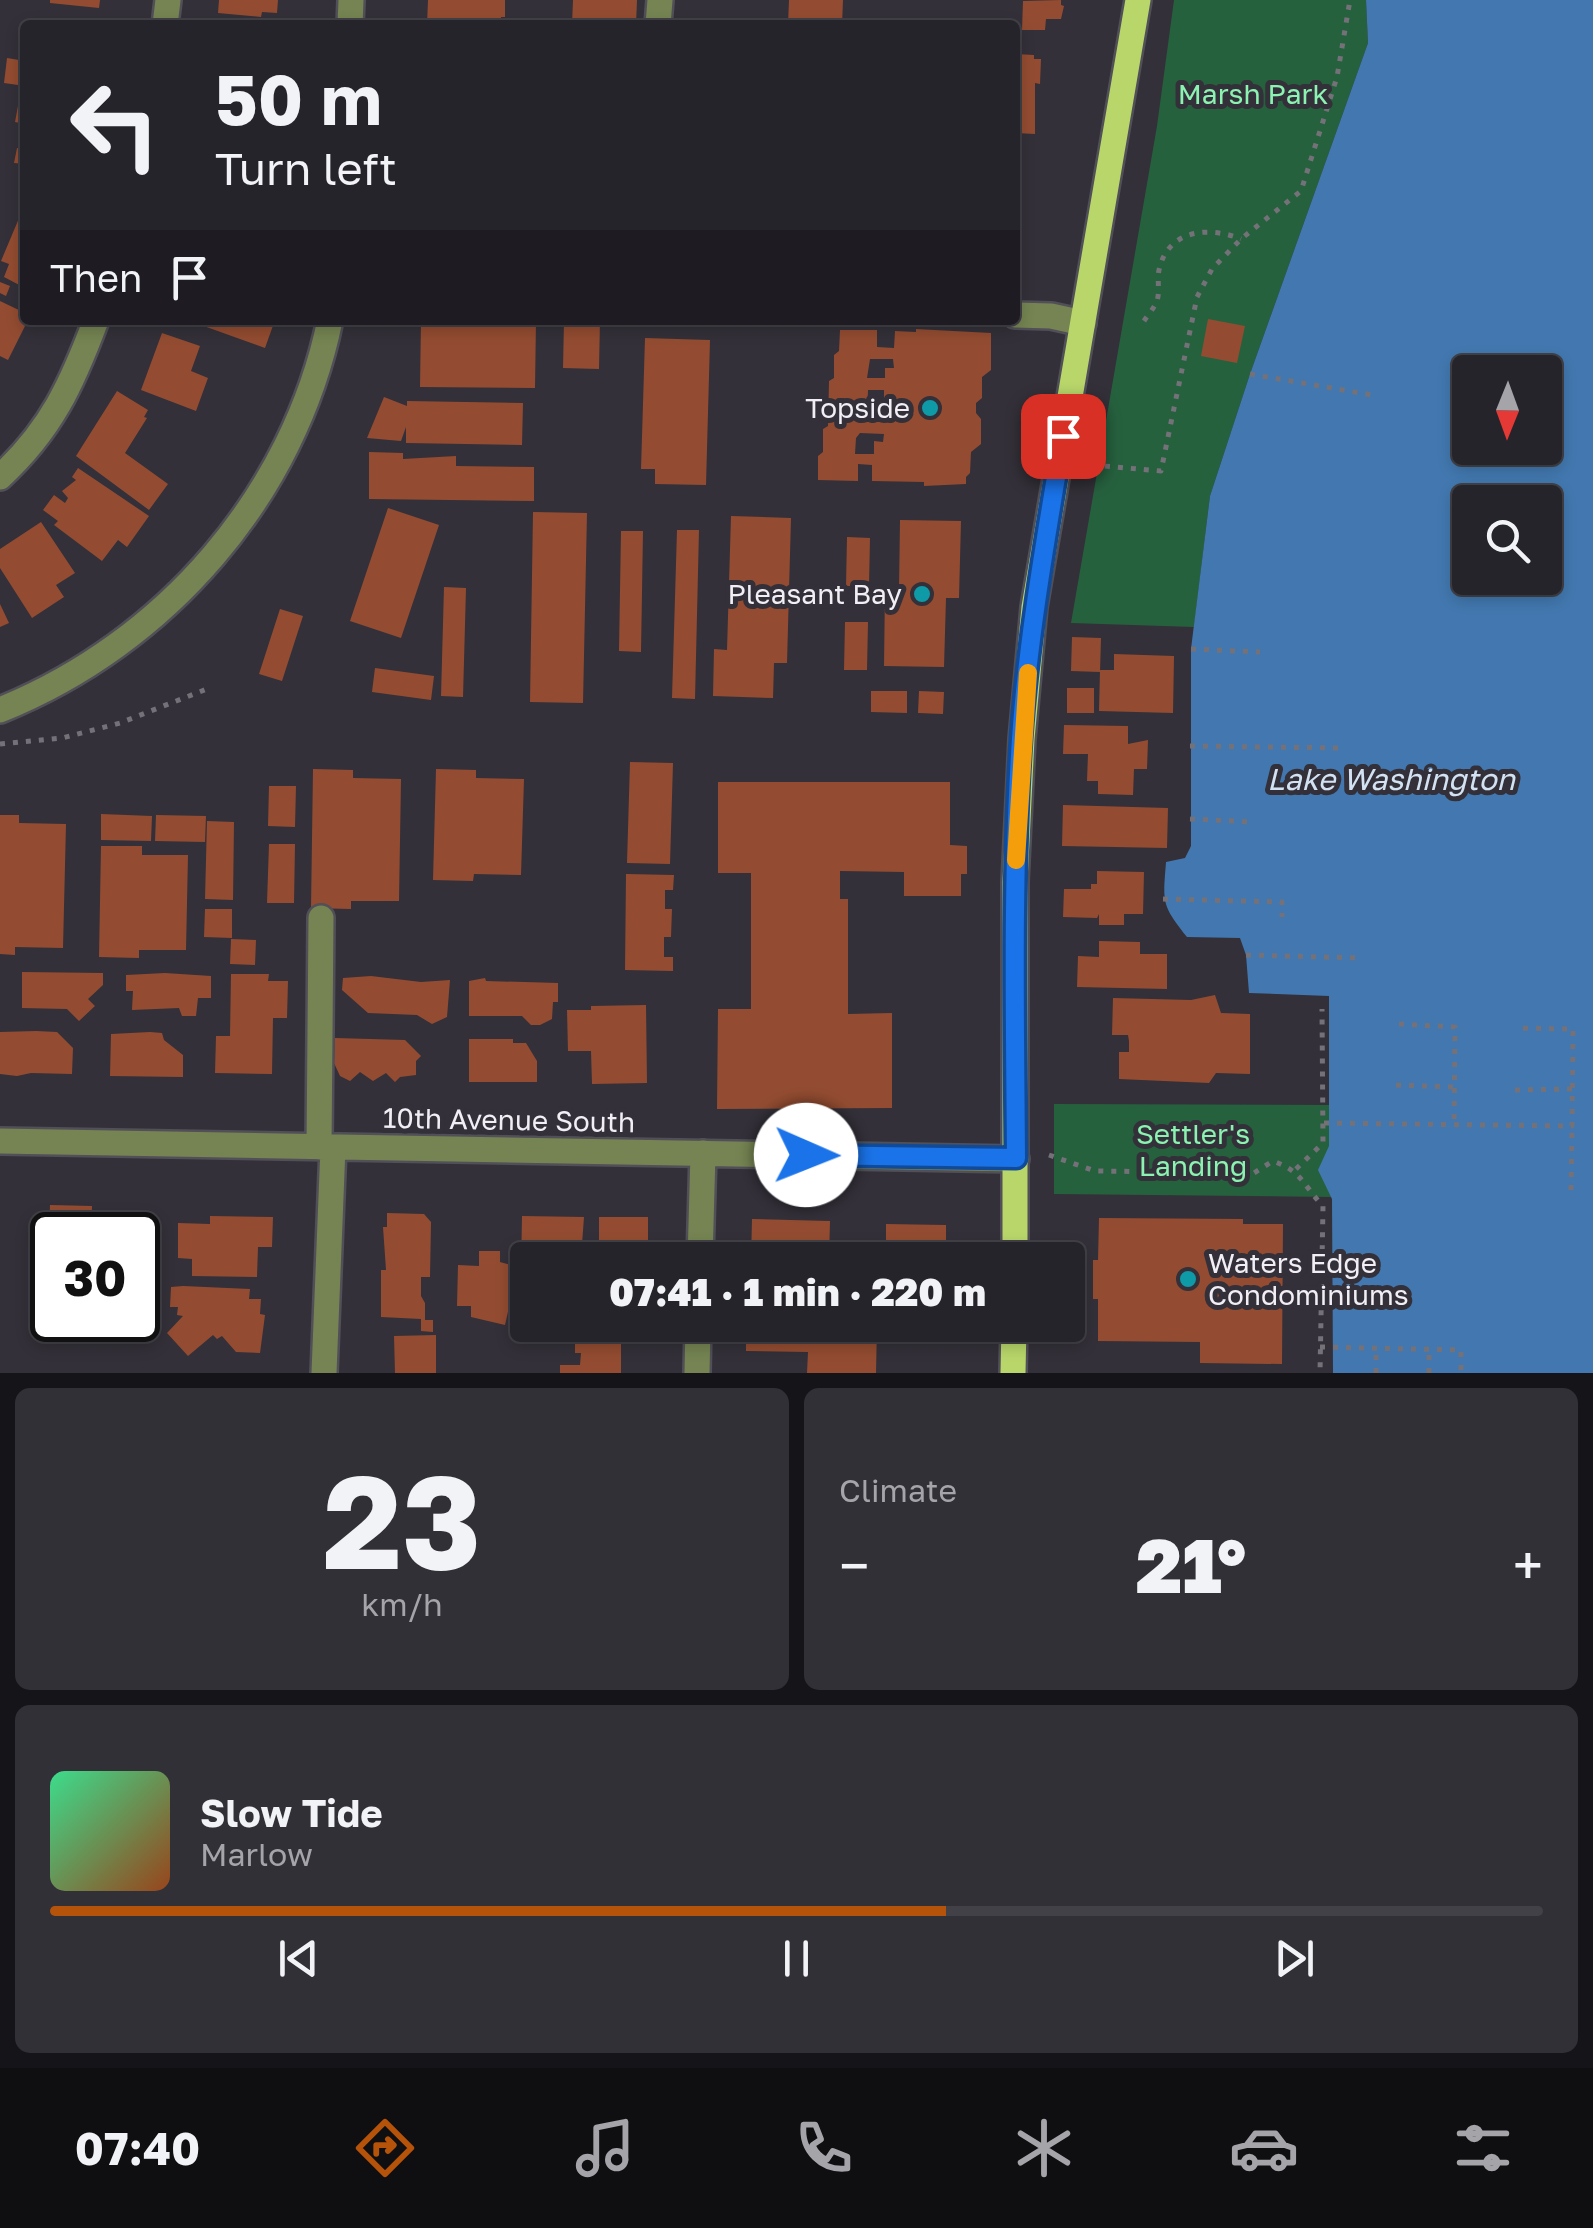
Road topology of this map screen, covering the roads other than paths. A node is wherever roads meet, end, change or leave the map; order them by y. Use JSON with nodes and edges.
{"nodes":[{"id":1,"x":1138,"y":0,"type":"edge"},
{"id":2,"x":1020,"y":315,"type":"edge"},
{"id":3,"x":1084,"y":323,"type":"junction"},
{"id":4,"x":94,"y":325,"type":"edge"},
{"id":5,"x":329,"y":325,"type":"edge"},
{"id":6,"x":0,"y":477,"type":"edge"},
{"id":7,"x":0,"y":710,"type":"edge"},
{"id":8,"x":321,"y":918,"type":"dead end"},
{"id":9,"x":0,"y":1141,"type":"edge"},
{"id":10,"x":326,"y":1147,"type":"junction"},
{"id":11,"x":703,"y":1153,"type":"junction"},
{"id":12,"x":1016,"y":1158,"type":"junction"},
{"id":13,"x":701,"y":1242,"type":"edge"},
{"id":14,"x":1015,"y":1242,"type":"edge"},
{"id":15,"x":698,"y":1342,"type":"edge"},
{"id":16,"x":1014,"y":1342,"type":"edge"},
{"id":17,"x":324,"y":1373,"type":"edge"},
{"id":18,"x":697,"y":1373,"type":"edge"},
{"id":19,"x":1013,"y":1373,"type":"edge"}],
"edges":[{"from":1,"to":3,"type":"main road"},
{"from":2,"to":3,"type":"street"},
{"from":3,"to":12,"type":"main road"},
{"from":4,"to":6,"type":"street"},
{"from":5,"to":7,"type":"street"},
{"from":8,"to":10,"type":"street"},
{"from":9,"to":10,"type":"street","name":"10th Avenue South"},
{"from":10,"to":11,"type":"street","name":"10th Avenue South"},
{"from":10,"to":17,"type":"street"},
{"from":11,"to":12,"type":"street","name":"10th Avenue South"},
{"from":11,"to":13,"type":"street"},
{"from":12,"to":14,"type":"main road"},
{"from":15,"to":18,"type":"street"},
{"from":16,"to":19,"type":"main road"}]}
